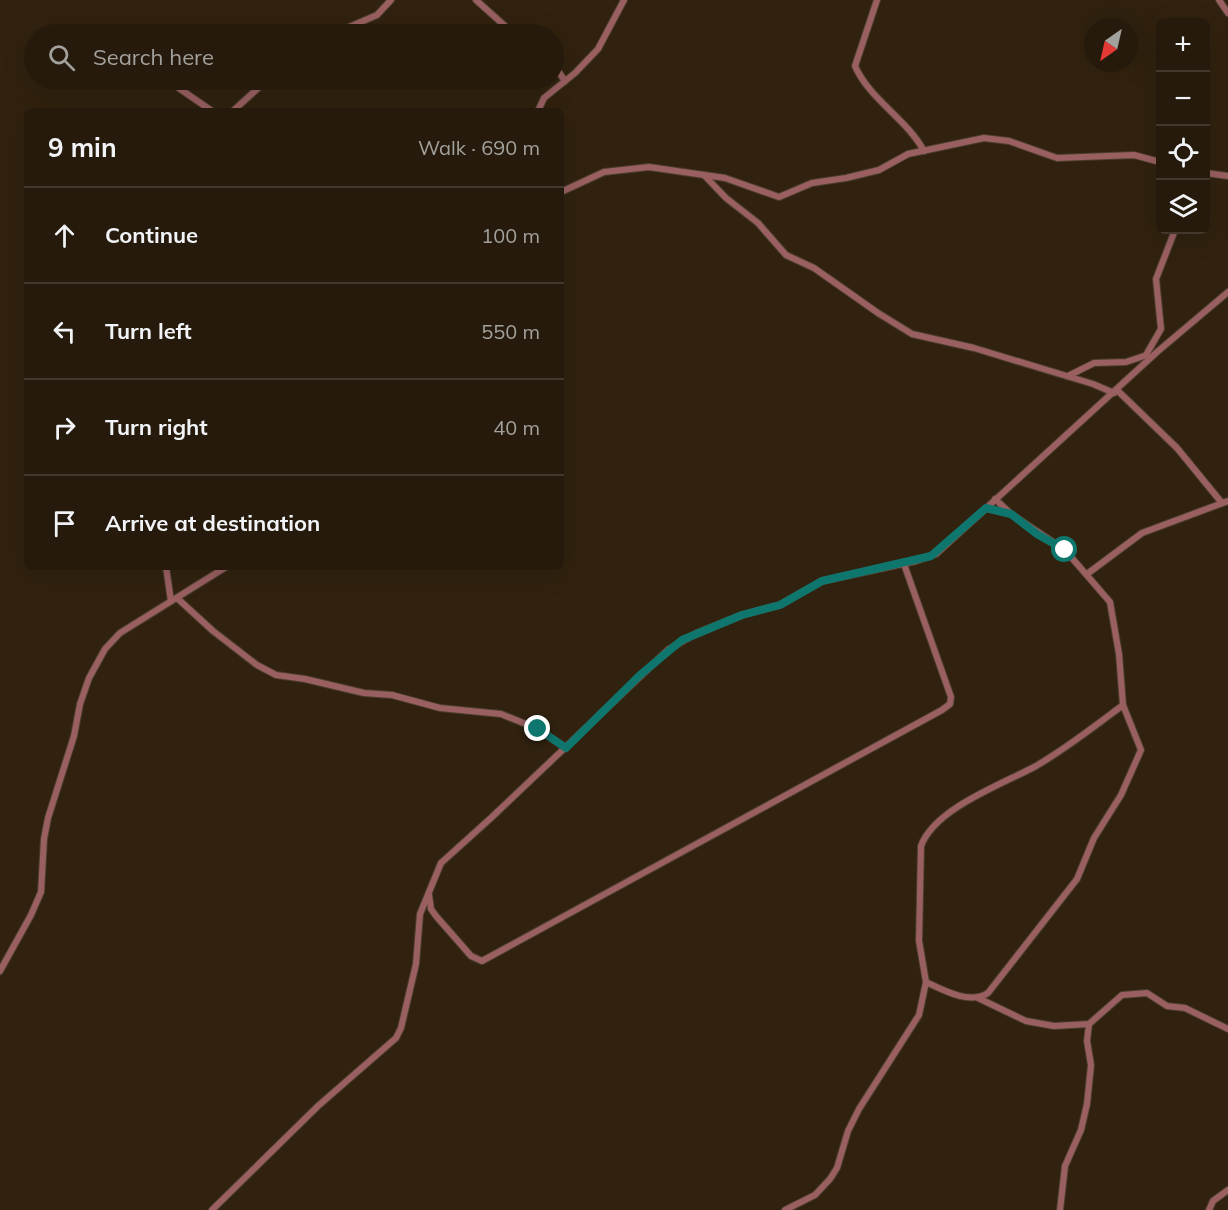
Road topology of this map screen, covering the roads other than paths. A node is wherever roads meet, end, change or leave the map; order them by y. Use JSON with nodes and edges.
{"nodes":[{"id":1,"x":392,"y":0,"type":"edge"},
{"id":2,"x":476,"y":0,"type":"edge"},
{"id":3,"x":624,"y":0,"type":"edge"},
{"id":4,"x":877,"y":0,"type":"edge"},
{"id":5,"x":1219,"y":0,"type":"edge"},
{"id":6,"x":1228,"y":14,"type":"edge"},
{"id":7,"x":356,"y":24,"type":"edge"},
{"id":8,"x":503,"y":24,"type":"edge"},
{"id":9,"x":565,"y":81,"type":"edge"},
{"id":10,"x":182,"y":90,"type":"edge"},
{"id":11,"x":256,"y":90,"type":"edge"},
{"id":12,"x":554,"y":90,"type":"edge"},
{"id":13,"x":208,"y":108,"type":"edge"},
{"id":14,"x":236,"y":108,"type":"edge"},
{"id":15,"x":539,"y":108,"type":"edge"},
{"id":16,"x":924,"y":151,"type":"junction"},
{"id":17,"x":1156,"y":161,"type":"edge"},
{"id":18,"x":704,"y":174,"type":"junction"},
{"id":19,"x":1210,"y":174,"type":"edge"},
{"id":20,"x":1228,"y":176,"type":"edge"},
{"id":21,"x":564,"y":190,"type":"edge"},
{"id":22,"x":1173,"y":234,"type":"edge"},
{"id":23,"x":1228,"y":292,"type":"edge"},
{"id":24,"x":1157,"y":352,"type":"junction"},
{"id":25,"x":1146,"y":355,"type":"junction"},
{"id":26,"x":1068,"y":376,"type":"junction"},
{"id":27,"x":1115,"y":392,"type":"junction"},
{"id":28,"x":995,"y":499,"type":"junction"},
{"id":29,"x":1225,"y":502,"type":"edge"},
{"id":30,"x":986,"y":508,"type":"junction"},
{"id":31,"x":1011,"y":514,"type":"junction"},
{"id":32,"x":904,"y":564,"type":"junction"},
{"id":33,"x":167,"y":570,"type":"edge"},
{"id":34,"x":221,"y":570,"type":"edge"},
{"id":35,"x":1088,"y":574,"type":"junction"},
{"id":36,"x":174,"y":599,"type":"junction"},
{"id":37,"x":1123,"y":705,"type":"junction"},
{"id":38,"x":566,"y":748,"type":"junction"},
{"id":39,"x":429,"y":892,"type":"junction"},
{"id":40,"x":0,"y":971,"type":"edge"},
{"id":41,"x":926,"y":982,"type":"junction"},
{"id":42,"x":978,"y":998,"type":"junction"},
{"id":43,"x":1089,"y":1024,"type":"junction"},
{"id":44,"x":1228,"y":1029,"type":"edge"},
{"id":45,"x":1228,"y":1190,"type":"edge"},
{"id":46,"x":212,"y":1210,"type":"edge"},
{"id":47,"x":785,"y":1210,"type":"edge"},
{"id":48,"x":1060,"y":1210,"type":"edge"},
{"id":49,"x":1209,"y":1210,"type":"edge"}],
"edges":[{"from":1,"to":7,"type":"street"},
{"from":2,"to":8,"type":"street"},
{"from":3,"to":9,"type":"street"},
{"from":4,"to":16,"type":"street"},
{"from":5,"to":6,"type":"street"},
{"from":10,"to":13,"type":"street"},
{"from":11,"to":14,"type":"street"},
{"from":12,"to":15,"type":"street"},
{"from":16,"to":17,"type":"street"},
{"from":16,"to":18,"type":"street"},
{"from":18,"to":21,"type":"street"},
{"from":18,"to":26,"type":"street"},
{"from":19,"to":20,"type":"street"},
{"from":22,"to":25,"type":"street"},
{"from":23,"to":24,"type":"street"},
{"from":24,"to":25,"type":"street"},
{"from":24,"to":27,"type":"street"},
{"from":25,"to":26,"type":"street"},
{"from":26,"to":27,"type":"street"},
{"from":27,"to":28,"type":"street"},
{"from":27,"to":29,"type":"street"},
{"from":28,"to":30,"type":"street"},
{"from":28,"to":31,"type":"street"},
{"from":29,"to":35,"type":"street"},
{"from":30,"to":31,"type":"street"},
{"from":30,"to":32,"type":"street"},
{"from":31,"to":35,"type":"street"},
{"from":32,"to":38,"type":"street"},
{"from":32,"to":39,"type":"street"},
{"from":33,"to":36,"type":"street"},
{"from":34,"to":36,"type":"street"},
{"from":35,"to":37,"type":"street"},
{"from":36,"to":38,"type":"street"},
{"from":36,"to":40,"type":"street"},
{"from":37,"to":41,"type":"street"},
{"from":37,"to":42,"type":"street"},
{"from":38,"to":39,"type":"street"},
{"from":39,"to":46,"type":"street"},
{"from":41,"to":42,"type":"street"},
{"from":41,"to":47,"type":"street"},
{"from":42,"to":43,"type":"street"},
{"from":43,"to":44,"type":"street"},
{"from":43,"to":48,"type":"street"},
{"from":45,"to":49,"type":"street"}]}
